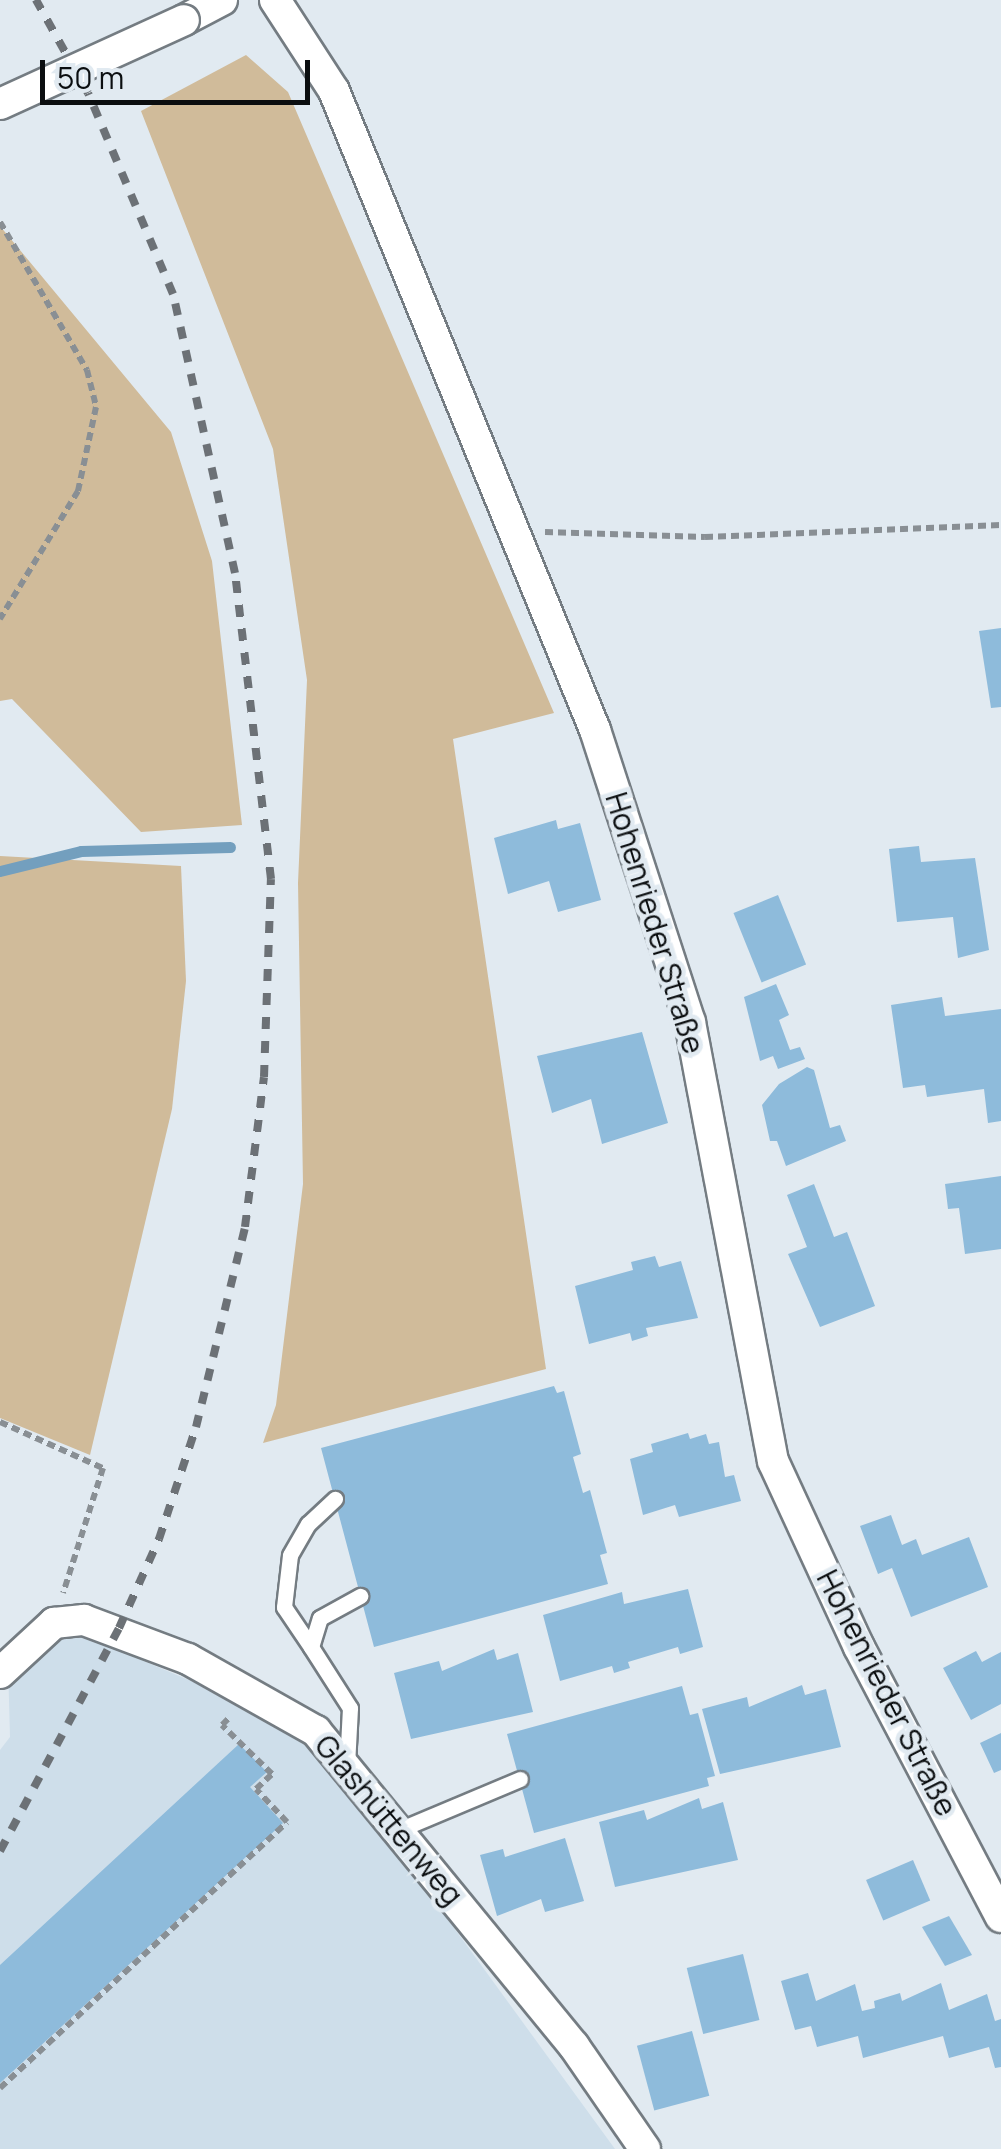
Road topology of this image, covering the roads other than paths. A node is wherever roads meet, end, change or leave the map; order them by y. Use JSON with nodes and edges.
{"nodes":[{"id":1,"x":222,"y":0,"type":"edge"},
{"id":2,"x":276,"y":0,"type":"edge"},
{"id":3,"x":0,"y":104,"type":"edge"},
{"id":4,"x":335,"y":1499,"type":"dead end"},
{"id":5,"x":360,"y":1596,"type":"dead end"},
{"id":6,"x":311,"y":1647,"type":"junction"},
{"id":7,"x":0,"y":1673,"type":"edge"},
{"id":8,"x":347,"y":1766,"type":"junction"},
{"id":9,"x":520,"y":1779,"type":"dead end"},
{"id":10,"x":400,"y":1829,"type":"junction"},
{"id":11,"x":1001,"y":1917,"type":"edge"},
{"id":12,"x":645,"y":2149,"type":"edge"}],
"edges":[{"from":1,"to":3,"type":"street","bridge":true},
{"from":2,"to":11,"type":"street","name":"Hohenrieder Straße"},
{"from":4,"to":6,"type":"lane"},
{"from":5,"to":6,"type":"lane"},
{"from":6,"to":8,"type":"lane"},
{"from":7,"to":8,"type":"street","name":"Glashüttenweg"},
{"from":8,"to":10,"type":"street","name":"Glashüttenweg"},
{"from":9,"to":10,"type":"lane"},
{"from":10,"to":12,"type":"street","name":"Glashüttenweg"}]}
